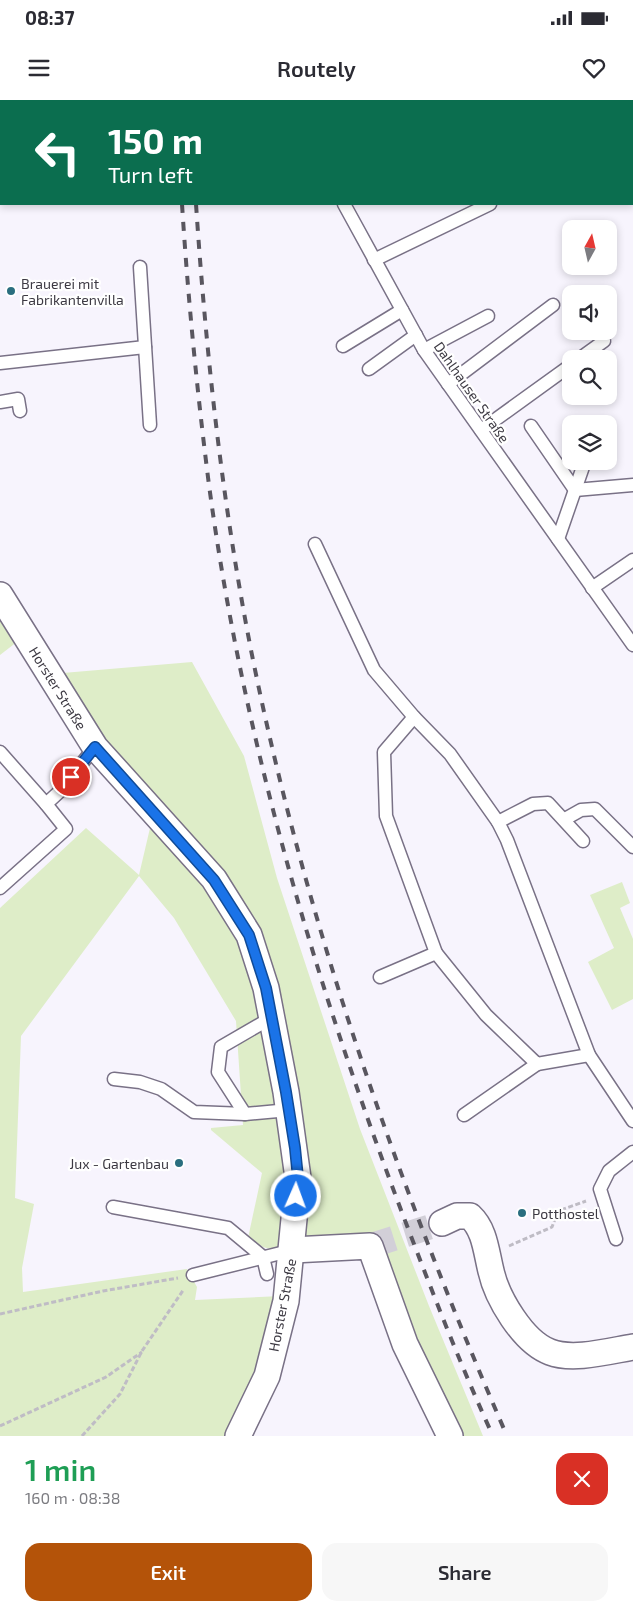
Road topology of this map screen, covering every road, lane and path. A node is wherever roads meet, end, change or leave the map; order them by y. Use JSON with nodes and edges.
{"nodes":[{"id":1,"x":345,"y":205,"type":"edge"},
{"id":2,"x":488,"y":205,"type":"edge"},
{"id":3,"x":374,"y":260,"type":"junction"},
{"id":4,"x":140,"y":266,"type":"dead end"},
{"id":5,"x":553,"y":305,"type":"dead end"},
{"id":6,"x":402,"y":310,"type":"junction"},
{"id":7,"x":488,"y":316,"type":"dead end"},
{"id":8,"x":416,"y":335,"type":"junction"},
{"id":9,"x":604,"y":341,"type":"dead end"},
{"id":10,"x":343,"y":346,"type":"dead end"},
{"id":11,"x":145,"y":347,"type":"junction"},
{"id":12,"x":424,"y":350,"type":"junction"},
{"id":13,"x":592,"y":350,"type":"edge"},
{"id":14,"x":0,"y":363,"type":"edge"},
{"id":15,"x":369,"y":369,"type":"dead end"},
{"id":16,"x":562,"y":371,"type":"edge"},
{"id":17,"x":448,"y":384,"type":"junction"},
{"id":18,"x":0,"y":402,"type":"edge"},
{"id":19,"x":20,"y":411,"type":"dead end"},
{"id":20,"x":150,"y":425,"type":"dead end"},
{"id":21,"x":531,"y":426,"type":"dead end"},
{"id":22,"x":480,"y":430,"type":"junction"},
{"id":23,"x":582,"y":470,"type":"edge"},
{"id":24,"x":633,"y":486,"type":"edge"},
{"id":25,"x":575,"y":490,"type":"junction"},
{"id":26,"x":558,"y":539,"type":"junction"},
{"id":27,"x":315,"y":544,"type":"dead end"},
{"id":28,"x":631,"y":565,"type":"edge"},
{"id":29,"x":592,"y":588,"type":"junction"},
{"id":30,"x":0,"y":595,"type":"edge"},
{"id":31,"x":633,"y":645,"type":"edge"},
{"id":32,"x":414,"y":717,"type":"junction"},
{"id":33,"x":95,"y":747,"type":"junction"},
{"id":34,"x":0,"y":752,"type":"edge"},
{"id":35,"x":46,"y":804,"type":"junction"},
{"id":36,"x":565,"y":819,"type":"junction"},
{"id":37,"x":498,"y":822,"type":"junction"},
{"id":38,"x":583,"y":841,"type":"dead end"},
{"id":39,"x":633,"y":847,"type":"edge"},
{"id":40,"x":0,"y":888,"type":"edge"},
{"id":41,"x":436,"y":953,"type":"junction"},
{"id":42,"x":380,"y":977,"type":"dead end"},
{"id":43,"x":271,"y":1018,"type":"junction"},
{"id":44,"x":588,"y":1055,"type":"junction"},
{"id":45,"x":537,"y":1064,"type":"junction"},
{"id":46,"x":114,"y":1079,"type":"dead end"},
{"id":47,"x":289,"y":1110,"type":"junction"},
{"id":48,"x":245,"y":1114,"type":"junction"},
{"id":49,"x":464,"y":1115,"type":"dead end"},
{"id":50,"x":633,"y":1121,"type":"edge"},
{"id":51,"x":633,"y":1152,"type":"edge"},
{"id":52,"x":602,"y":1194,"type":"junction"},
{"id":53,"x":113,"y":1207,"type":"dead end"},
{"id":54,"x":442,"y":1223,"type":"tunnel mouth"},
{"id":55,"x":531,"y":1236,"type":"dead end"},
{"id":56,"x":616,"y":1239,"type":"dead end"},
{"id":57,"x":292,"y":1250,"type":"junction"},
{"id":58,"x":263,"y":1257,"type":"junction"},
{"id":59,"x":266,"y":1274,"type":"dead end"},
{"id":60,"x":193,"y":1275,"type":"junction"},
{"id":61,"x":0,"y":1314,"type":"edge"},
{"id":62,"x":633,"y":1347,"type":"edge"},
{"id":63,"x":142,"y":1351,"type":"junction"},
{"id":64,"x":0,"y":1426,"type":"edge"},
{"id":65,"x":82,"y":1436,"type":"edge"},
{"id":66,"x":238,"y":1436,"type":"edge"},
{"id":67,"x":450,"y":1436,"type":"edge"}],
"edges":[{"from":1,"to":3,"type":"lane","name":"Dahlhauser Straße"},
{"from":2,"to":3,"type":"lane"},
{"from":3,"to":6,"type":"lane","name":"Dahlhauser Straße"},
{"from":4,"to":11,"type":"lane"},
{"from":5,"to":17,"type":"lane"},
{"from":6,"to":8,"type":"lane","name":"Dahlhauser Straße"},
{"from":6,"to":10,"type":"lane"},
{"from":7,"to":12,"type":"lane"},
{"from":8,"to":12,"type":"lane","name":"Dahlhauser Straße"},
{"from":8,"to":15,"type":"lane"},
{"from":9,"to":13,"type":"lane"},
{"from":11,"to":14,"type":"lane"},
{"from":11,"to":20,"type":"lane"},
{"from":12,"to":17,"type":"lane","name":"Dahlhauser Straße"},
{"from":16,"to":22,"type":"lane"},
{"from":17,"to":22,"type":"lane","name":"Dahlhauser Straße"},
{"from":18,"to":19,"type":"lane"},
{"from":21,"to":25,"type":"lane"},
{"from":22,"to":26,"type":"lane","name":"Dahlhauser Straße"},
{"from":23,"to":25,"type":"lane"},
{"from":24,"to":25,"type":"lane"},
{"from":25,"to":26,"type":"lane"},
{"from":26,"to":29,"type":"lane","name":"Dahlhauser Straße"},
{"from":27,"to":32,"type":"lane"},
{"from":28,"to":29,"type":"lane"},
{"from":29,"to":31,"type":"lane","name":"Dahlhauser Straße"},
{"from":30,"to":33,"type":"street","name":"Horster Straße"},
{"from":32,"to":37,"type":"lane"},
{"from":32,"to":41,"type":"lane"},
{"from":33,"to":35,"type":"lane"},
{"from":33,"to":43,"type":"street","name":"Horster Straße"},
{"from":34,"to":35,"type":"lane"},
{"from":35,"to":40,"type":"lane"},
{"from":36,"to":37,"type":"lane"},
{"from":36,"to":38,"type":"lane"},
{"from":36,"to":39,"type":"lane"},
{"from":37,"to":44,"type":"lane"},
{"from":41,"to":42,"type":"lane"},
{"from":41,"to":45,"type":"lane"},
{"from":43,"to":47,"type":"street","name":"Horster Straße"},
{"from":43,"to":48,"type":"lane"},
{"from":44,"to":45,"type":"lane"},
{"from":44,"to":50,"type":"lane"},
{"from":45,"to":49,"type":"lane"},
{"from":46,"to":48,"type":"lane"},
{"from":47,"to":48,"type":"lane"},
{"from":47,"to":57,"type":"street","name":"Horster Straße"},
{"from":51,"to":52,"type":"lane"},
{"from":52,"to":55,"type":"path"},
{"from":52,"to":56,"type":"lane"},
{"from":53,"to":58,"type":"lane"},
{"from":54,"to":62,"type":"street"},
{"from":57,"to":58,"type":"lane"},
{"from":57,"to":66,"type":"street","name":"Horster Straße"},
{"from":57,"to":67,"type":"street"},
{"from":58,"to":59,"type":"lane"},
{"from":58,"to":60,"type":"lane"},
{"from":60,"to":61,"type":"path"},
{"from":60,"to":63,"type":"path"},
{"from":63,"to":64,"type":"path"},
{"from":63,"to":65,"type":"path"}]}
